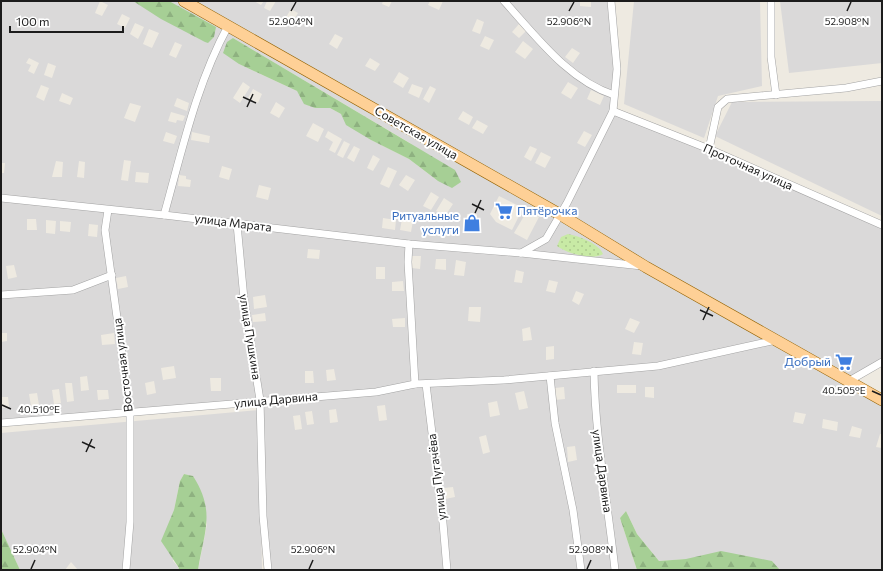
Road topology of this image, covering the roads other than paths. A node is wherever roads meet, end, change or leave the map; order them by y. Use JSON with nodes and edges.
{"nodes":[{"id":1,"x":184,"y":1,"type":"edge"},
{"id":2,"x":504,"y":1,"type":"edge"},
{"id":3,"x":611,"y":1,"type":"edge"},
{"id":4,"x":771,"y":1,"type":"edge"},
{"id":5,"x":228,"y":26,"type":"junction"},
{"id":6,"x":882,"y":81,"type":"edge"},
{"id":7,"x":614,"y":95,"type":"junction"},
{"id":8,"x":776,"y":95,"type":"junction"},
{"id":9,"x":613,"y":111,"type":"junction"},
{"id":10,"x":709,"y":149,"type":"junction"},
{"id":11,"x":1,"y":198,"type":"edge"},
{"id":12,"x":108,"y":210,"type":"junction"},
{"id":13,"x":164,"y":215,"type":"junction"},
{"id":14,"x":561,"y":215,"type":"junction"},
{"id":15,"x":237,"y":224,"type":"junction"},
{"id":16,"x":882,"y":225,"type":"edge"},
{"id":17,"x":409,"y":244,"type":"junction"},
{"id":18,"x":466,"y":248,"type":"joint"},
{"id":19,"x":521,"y":253,"type":"junction"},
{"id":20,"x":646,"y":267,"type":"junction"},
{"id":21,"x":112,"y":275,"type":"junction"},
{"id":22,"x":1,"y":294,"type":"edge"},
{"id":23,"x":776,"y":340,"type":"junction"},
{"id":24,"x":882,"y":362,"type":"edge"},
{"id":25,"x":594,"y":371,"type":"junction"},
{"id":26,"x":550,"y":376,"type":"junction"},
{"id":27,"x":849,"y":381,"type":"junction"},
{"id":28,"x":415,"y":384,"type":"junction"},
{"id":29,"x":426,"y":384,"type":"junction"},
{"id":30,"x":260,"y":400,"type":"junction"},
{"id":31,"x":882,"y":400,"type":"edge"},
{"id":32,"x":130,"y":412,"type":"junction"},
{"id":33,"x":1,"y":423,"type":"edge"},
{"id":34,"x":126,"y":570,"type":"edge"},
{"id":35,"x":268,"y":570,"type":"edge"},
{"id":36,"x":447,"y":570,"type":"edge"},
{"id":37,"x":581,"y":570,"type":"edge"},
{"id":38,"x":615,"y":570,"type":"edge"}],
"edges":[{"from":1,"to":5,"type":"main road","name":"Советская улица"},
{"from":2,"to":7,"type":"street"},
{"from":3,"to":7,"type":"street"},
{"from":4,"to":8,"type":"street"},
{"from":5,"to":13,"type":"street"},
{"from":5,"to":14,"type":"main road","name":"Советская улица"},
{"from":6,"to":8,"type":"street"},
{"from":7,"to":9,"type":"street"},
{"from":8,"to":10,"type":"street"},
{"from":9,"to":10,"type":"street","name":"Проточная улица"},
{"from":9,"to":14,"type":"street"},
{"from":10,"to":16,"type":"street","name":"Проточная улица"},
{"from":11,"to":12,"type":"street","name":"улица Марата"},
{"from":12,"to":13,"type":"street","name":"улица Марата"},
{"from":12,"to":21,"type":"street","name":"Восточная улица"},
{"from":13,"to":15,"type":"street","name":"улица Марата"},
{"from":14,"to":19,"type":"street"},
{"from":14,"to":20,"type":"main road","name":"Советская улица"},
{"from":15,"to":17,"type":"street","name":"улица Марата"},
{"from":15,"to":30,"type":"street","name":"улица Пушкина"},
{"from":17,"to":18,"type":"street","name":"улица Марата"},
{"from":17,"to":28,"type":"street"},
{"from":18,"to":19,"type":"street","name":"Советская улица"},
{"from":19,"to":20,"type":"street","name":"Советская улица"},
{"from":20,"to":23,"type":"main road","name":"Советская улица"},
{"from":21,"to":22,"type":"street"},
{"from":21,"to":32,"type":"street","name":"Восточная улица"},
{"from":23,"to":25,"type":"street","name":"улица Дарвина"},
{"from":23,"to":27,"type":"main road","name":"Советская улица"},
{"from":24,"to":27,"type":"street"},
{"from":25,"to":26,"type":"street","name":"улица Дарвина"},
{"from":25,"to":38,"type":"street","name":"улица Дарвина"},
{"from":26,"to":29,"type":"street","name":"улица Дарвина"},
{"from":26,"to":37,"type":"street"},
{"from":27,"to":31,"type":"main road","name":"Советская улица"},
{"from":28,"to":29,"type":"street","name":"улица Дарвина"},
{"from":28,"to":30,"type":"street","name":"улица Дарвина"},
{"from":29,"to":36,"type":"street","name":"улица Пугачёва"},
{"from":30,"to":32,"type":"street","name":"улица Дарвина"},
{"from":30,"to":35,"type":"street","name":"улица Пушкина"},
{"from":32,"to":33,"type":"street","name":"улица Дарвина"},
{"from":32,"to":34,"type":"street","name":"Восточная улица"}]}
